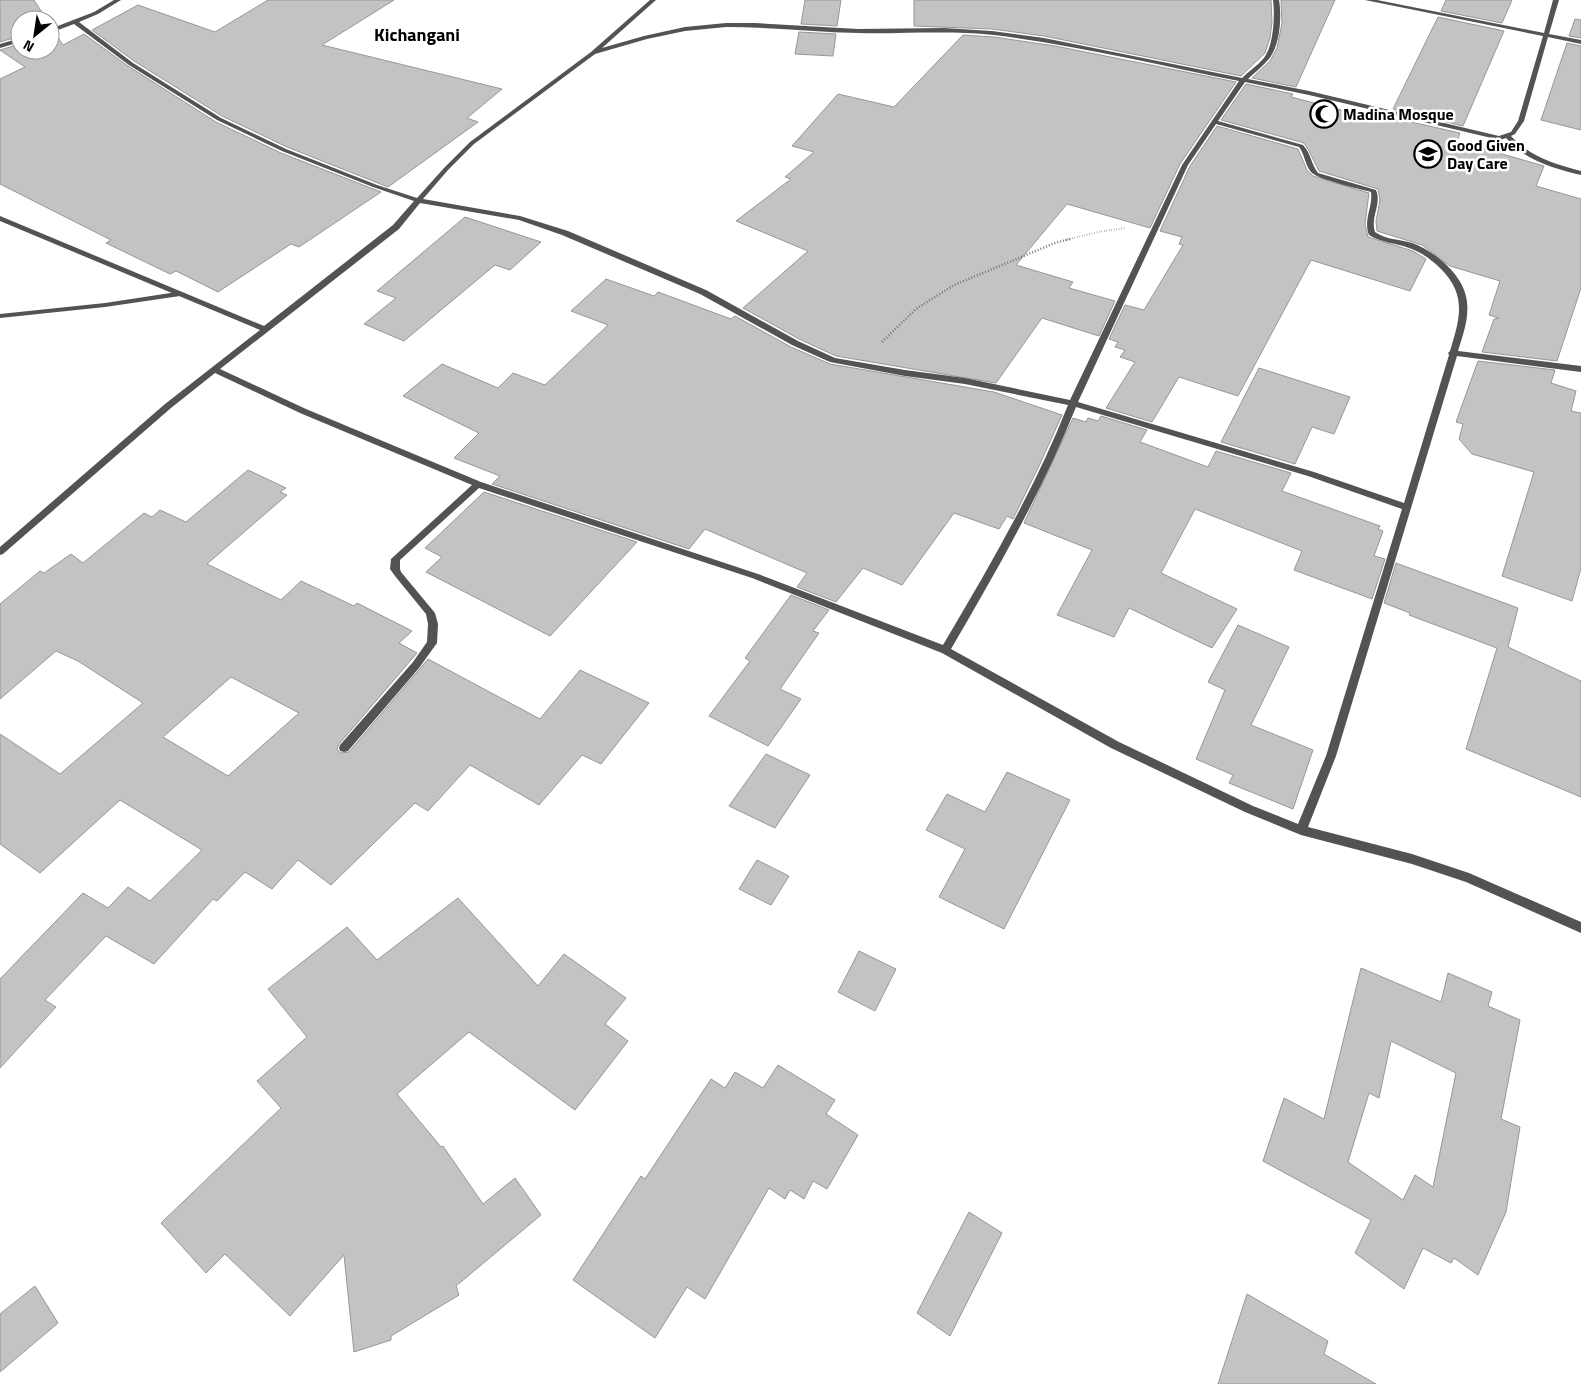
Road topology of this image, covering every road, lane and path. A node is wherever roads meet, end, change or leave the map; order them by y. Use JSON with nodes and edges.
{"nodes":[{"id":1,"x":118,"y":0,"type":"edge"},
{"id":2,"x":653,"y":0,"type":"edge"},
{"id":3,"x":1276,"y":0,"type":"edge"},
{"id":4,"x":1368,"y":0,"type":"edge"},
{"id":5,"x":1556,"y":0,"type":"edge"},
{"id":6,"x":75,"y":22,"type":"junction"},
{"id":7,"x":60,"y":27,"type":"edge"},
{"id":8,"x":1546,"y":34,"type":"junction"},
{"id":9,"x":1581,"y":42,"type":"edge"},
{"id":10,"x":593,"y":53,"type":"junction"},
{"id":11,"x":1243,"y":80,"type":"junction"},
{"id":12,"x":1215,"y":122,"type":"junction"},
{"id":13,"x":1508,"y":136,"type":"junction"},
{"id":14,"x":1581,"y":172,"type":"edge"},
{"id":15,"x":420,"y":201,"type":"junction"},
{"id":16,"x":0,"y":218,"type":"edge"},
{"id":17,"x":1158,"y":223,"type":"junction"},
{"id":18,"x":177,"y":294,"type":"junction"},
{"id":19,"x":0,"y":316,"type":"edge"},
{"id":20,"x":266,"y":330,"type":"junction"},
{"id":21,"x":1452,"y":353,"type":"junction"},
{"id":22,"x":862,"y":366,"type":"junction"},
{"id":23,"x":1581,"y":369,"type":"edge"},
{"id":24,"x":214,"y":370,"type":"junction"},
{"id":25,"x":1073,"y":403,"type":"junction"},
{"id":26,"x":478,"y":484,"type":"junction"},
{"id":27,"x":1407,"y":507,"type":"junction"},
{"id":28,"x":0,"y":552,"type":"edge"},
{"id":29,"x":945,"y":650,"type":"junction"},
{"id":30,"x":344,"y":748,"type":"dead end"},
{"id":31,"x":1301,"y":830,"type":"junction"},
{"id":32,"x":1581,"y":928,"type":"edge"}],
"edges":[{"from":1,"to":6,"type":"street"},
{"from":2,"to":10,"type":"street"},
{"from":3,"to":11,"type":"street"},
{"from":4,"to":8,"type":"street"},
{"from":5,"to":8,"type":"street"},
{"from":6,"to":7,"type":"street"},
{"from":6,"to":15,"type":"street"},
{"from":8,"to":9,"type":"street"},
{"from":8,"to":13,"type":"street"},
{"from":10,"to":11,"type":"street"},
{"from":10,"to":15,"type":"street"},
{"from":11,"to":12,"type":"street"},
{"from":11,"to":13,"type":"street"},
{"from":12,"to":17,"type":"street"},
{"from":12,"to":21,"type":"street"},
{"from":13,"to":14,"type":"street"},
{"from":15,"to":20,"type":"street"},
{"from":15,"to":22,"type":"street"},
{"from":16,"to":18,"type":"street"},
{"from":17,"to":22,"type":"path"},
{"from":17,"to":25,"type":"street"},
{"from":18,"to":19,"type":"street"},
{"from":18,"to":20,"type":"street"},
{"from":20,"to":24,"type":"street"},
{"from":21,"to":23,"type":"street"},
{"from":21,"to":27,"type":"street"},
{"from":22,"to":25,"type":"street"},
{"from":24,"to":26,"type":"street"},
{"from":24,"to":28,"type":"street"},
{"from":25,"to":27,"type":"street"},
{"from":25,"to":29,"type":"street"},
{"from":26,"to":29,"type":"street"},
{"from":26,"to":30,"type":"street"},
{"from":27,"to":31,"type":"street"},
{"from":29,"to":31,"type":"street"},
{"from":31,"to":32,"type":"street"}]}
